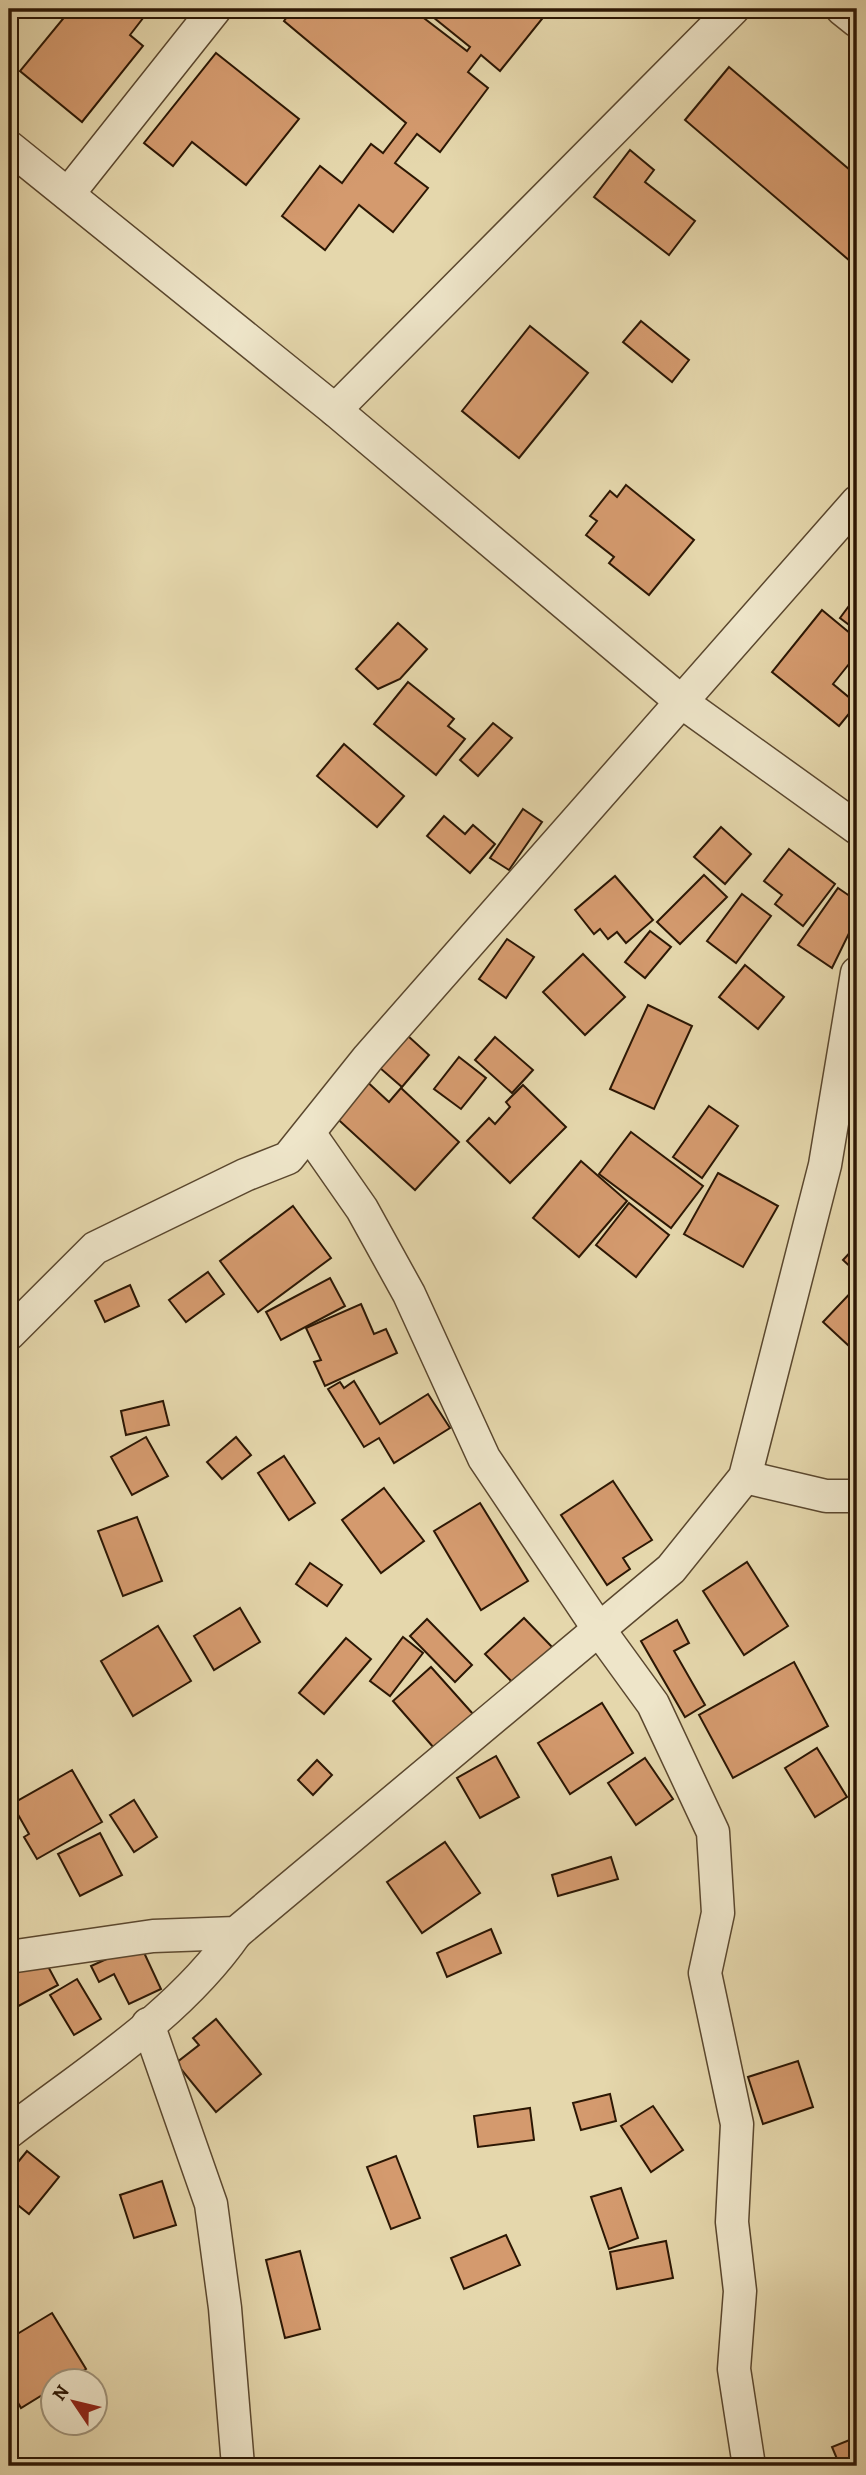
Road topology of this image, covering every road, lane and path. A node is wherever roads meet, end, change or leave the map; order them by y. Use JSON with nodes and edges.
{"nodes":[{"id":1,"x":215,"y":9,"type":"edge"},
{"id":2,"x":733,"y":9,"type":"edge"},
{"id":3,"x":842,"y":9,"type":"edge"},
{"id":4,"x":857,"y":21,"type":"edge"},
{"id":5,"x":9,"y":147,"type":"edge"},
{"id":6,"x":68,"y":194,"type":"junction"},
{"id":7,"x":335,"y":410,"type":"junction"},
{"id":8,"x":857,"y":502,"type":"edge"},
{"id":9,"x":683,"y":704,"type":"junction"},
{"id":10,"x":857,"y":828,"type":"edge"},
{"id":11,"x":857,"y":973,"type":"edge"},
{"id":12,"x":309,"y":1133,"type":"junction"},
{"id":13,"x":9,"y":1334,"type":"edge"},
{"id":14,"x":745,"y":1477,"type":"junction"},
{"id":15,"x":857,"y":1496,"type":"edge"},
{"id":16,"x":600,"y":1631,"type":"junction"},
{"id":17,"x":236,"y":1933,"type":"junction"},
{"id":18,"x":9,"y":1957,"type":"edge"},
{"id":19,"x":148,"y":2024,"type":"junction"},
{"id":20,"x":9,"y":2132,"type":"edge"},
{"id":21,"x":238,"y":2466,"type":"edge"},
{"id":22,"x":749,"y":2466,"type":"edge"}],
"edges":[{"from":1,"to":6,"type":"street"},
{"from":2,"to":7,"type":"street"},
{"from":3,"to":4,"type":"street"},
{"from":5,"to":6,"type":"street"},
{"from":6,"to":7,"type":"street"},
{"from":7,"to":9,"type":"street"},
{"from":8,"to":9,"type":"street"},
{"from":9,"to":10,"type":"street"},
{"from":9,"to":12,"type":"street"},
{"from":11,"to":14,"type":"street"},
{"from":12,"to":13,"type":"street"},
{"from":12,"to":16,"type":"street"},
{"from":14,"to":15,"type":"street"},
{"from":14,"to":16,"type":"street"},
{"from":16,"to":17,"type":"street"},
{"from":16,"to":22,"type":"street"},
{"from":17,"to":18,"type":"street"},
{"from":17,"to":19,"type":"street"},
{"from":19,"to":20,"type":"street"},
{"from":19,"to":21,"type":"street"}]}
